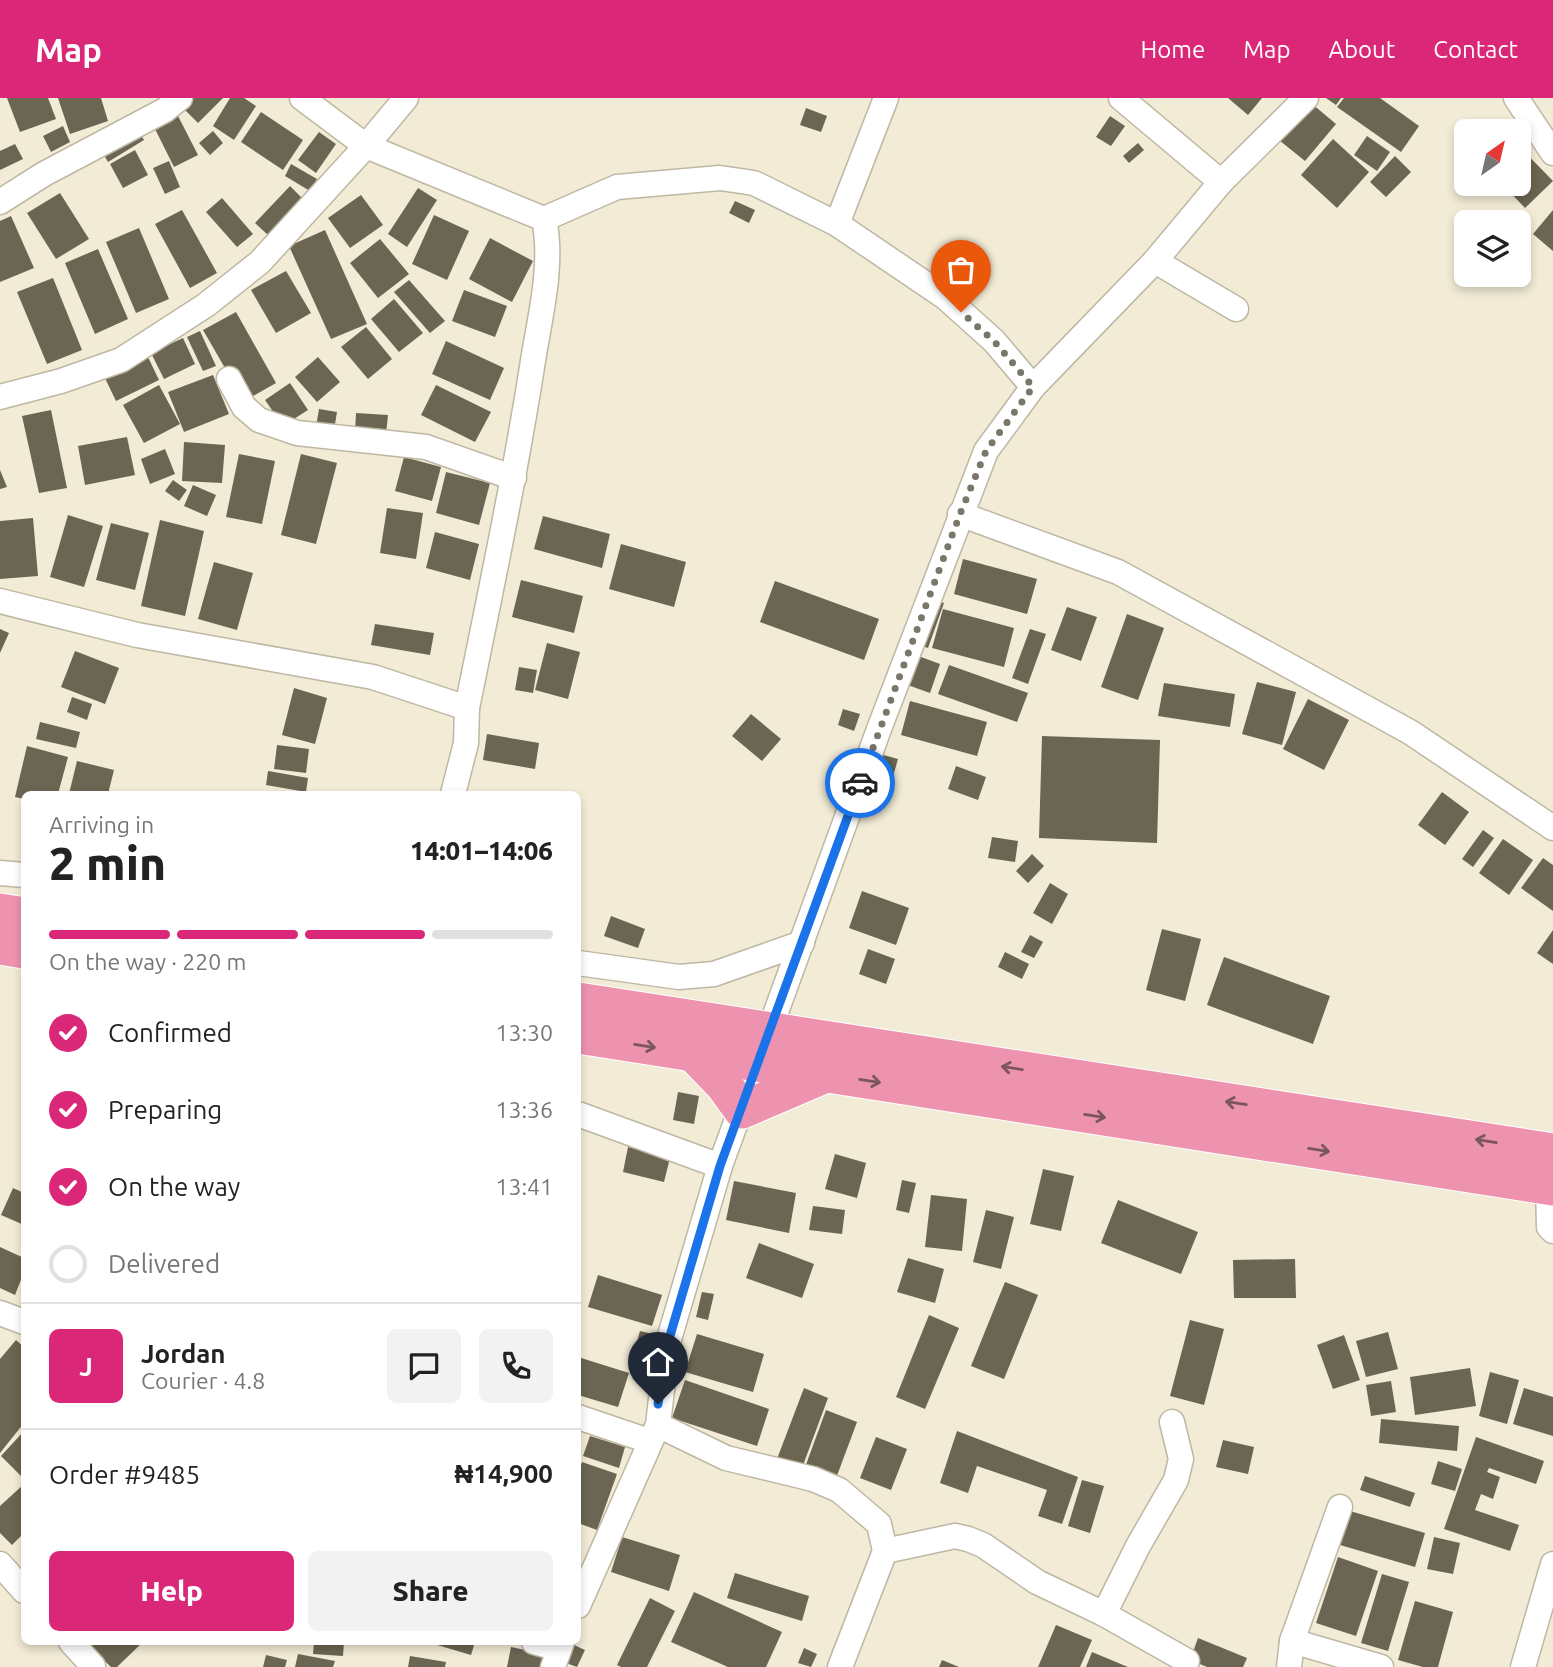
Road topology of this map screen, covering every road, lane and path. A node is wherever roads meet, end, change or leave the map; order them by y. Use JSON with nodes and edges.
{"nodes":[{"id":1,"x":180,"y":98,"type":"edge"},
{"id":2,"x":302,"y":98,"type":"edge"},
{"id":3,"x":406,"y":98,"type":"edge"},
{"id":4,"x":886,"y":98,"type":"edge"},
{"id":5,"x":1121,"y":98,"type":"edge"},
{"id":6,"x":1306,"y":98,"type":"edge"},
{"id":7,"x":1516,"y":98,"type":"edge"},
{"id":8,"x":366,"y":146,"type":"junction"},
{"id":9,"x":1553,"y":153,"type":"edge"},
{"id":10,"x":1221,"y":182,"type":"junction"},
{"id":11,"x":0,"y":202,"type":"edge"},
{"id":12,"x":544,"y":219,"type":"junction"},
{"id":13,"x":837,"y":224,"type":"junction"},
{"id":14,"x":1155,"y":261,"type":"junction"},
{"id":15,"x":1236,"y":309,"type":"dead end"},
{"id":16,"x":229,"y":379,"type":"dead end"},
{"id":17,"x":1033,"y":387,"type":"junction"},
{"id":18,"x":0,"y":397,"type":"edge"},
{"id":19,"x":514,"y":478,"type":"junction"},
{"id":20,"x":960,"y":514,"type":"junction"},
{"id":21,"x":0,"y":601,"type":"edge"},
{"id":22,"x":467,"y":708,"type":"junction"},
{"id":23,"x":454,"y":791,"type":"edge"},
{"id":24,"x":1553,"y":828,"type":"edge"},
{"id":25,"x":0,"y":873,"type":"edge"},
{"id":26,"x":21,"y":875,"type":"edge"},
{"id":27,"x":0,"y":912,"type":"edge"},
{"id":28,"x":21,"y":916,"type":"edge"},
{"id":29,"x":802,"y":943,"type":"junction"},
{"id":30,"x":0,"y":946,"type":"edge"},
{"id":31,"x":21,"y":950,"type":"edge"},
{"id":32,"x":581,"y":963,"type":"edge"},
{"id":33,"x":581,"y":1002,"type":"edge"},
{"id":34,"x":581,"y":1035,"type":"edge"},
{"id":35,"x":764,"y":1047,"type":"junction"},
{"id":36,"x":693,"y":1053,"type":"junction"},
{"id":37,"x":826,"y":1074,"type":"junction"},
{"id":38,"x":742,"y":1110,"type":"junction"},
{"id":39,"x":581,"y":1115,"type":"edge"},
{"id":40,"x":720,"y":1166,"type":"junction"},
{"id":41,"x":1551,"y":1175,"type":"edge"},
{"id":42,"x":1553,"y":1231,"type":"edge"},
{"id":43,"x":0,"y":1313,"type":"edge"},
{"id":44,"x":21,"y":1321,"type":"edge"},
{"id":45,"x":581,"y":1419,"type":"edge"},
{"id":46,"x":1172,"y":1422,"type":"dead end"},
{"id":47,"x":654,"y":1433,"type":"junction"},
{"id":48,"x":1340,"y":1507,"type":"dead end"},
{"id":49,"x":885,"y":1551,"type":"junction"},
{"id":50,"x":1553,"y":1564,"type":"edge"},
{"id":51,"x":581,"y":1599,"type":"edge"},
{"id":52,"x":1104,"y":1614,"type":"junction"},
{"id":53,"x":1292,"y":1640,"type":"junction"},
{"id":54,"x":74,"y":1645,"type":"edge"},
{"id":55,"x":541,"y":1645,"type":"edge"},
{"id":56,"x":558,"y":1652,"type":"edge"},
{"id":57,"x":1187,"y":1661,"type":"dead end"},
{"id":58,"x":93,"y":1666,"type":"edge"},
{"id":59,"x":840,"y":1667,"type":"edge"},
{"id":60,"x":1289,"y":1667,"type":"edge"},
{"id":61,"x":1381,"y":1667,"type":"edge"},
{"id":62,"x":1522,"y":1667,"type":"edge"}],
"edges":[{"from":1,"to":11,"type":"street"},
{"from":2,"to":8,"type":"street"},
{"from":3,"to":8,"type":"street"},
{"from":4,"to":13,"type":"street"},
{"from":5,"to":10,"type":"street"},
{"from":6,"to":10,"type":"street"},
{"from":7,"to":9,"type":"street"},
{"from":8,"to":12,"type":"street"},
{"from":8,"to":18,"type":"street"},
{"from":10,"to":14,"type":"street"},
{"from":12,"to":13,"type":"street"},
{"from":12,"to":19,"type":"street"},
{"from":13,"to":17,"type":"street"},
{"from":14,"to":15,"type":"street"},
{"from":14,"to":17,"type":"street"},
{"from":16,"to":19,"type":"street"},
{"from":17,"to":20,"type":"street"},
{"from":19,"to":22,"type":"street"},
{"from":20,"to":24,"type":"street"},
{"from":20,"to":29,"type":"street"},
{"from":21,"to":22,"type":"street"},
{"from":22,"to":23,"type":"street"},
{"from":25,"to":26,"type":"street"},
{"from":27,"to":28,"type":"highway"},
{"from":29,"to":32,"type":"street"},
{"from":29,"to":35,"type":"street"},
{"from":30,"to":31,"type":"highway"},
{"from":33,"to":35,"type":"highway"},
{"from":34,"to":36,"type":"highway","one_way":true},
{"from":35,"to":36,"type":"highway"},
{"from":35,"to":37,"type":"highway"},
{"from":35,"to":38,"type":"street"},
{"from":41,"to":35,"type":"highway","one_way":true},
{"from":36,"to":38,"type":"highway"},
{"from":37,"to":38,"type":"highway"},
{"from":37,"to":41,"type":"highway","one_way":true},
{"from":38,"to":40,"type":"street"},
{"from":39,"to":40,"type":"street"},
{"from":40,"to":47,"type":"street"},
{"from":41,"to":42,"type":"street"},
{"from":43,"to":44,"type":"street"},
{"from":45,"to":47,"type":"street"},
{"from":46,"to":52,"type":"street"},
{"from":47,"to":49,"type":"street"},
{"from":47,"to":51,"type":"street"},
{"from":48,"to":53,"type":"street"},
{"from":49,"to":52,"type":"street"},
{"from":49,"to":59,"type":"street"},
{"from":50,"to":62,"type":"street"},
{"from":52,"to":57,"type":"street"},
{"from":53,"to":60,"type":"street"},
{"from":53,"to":61,"type":"street"},
{"from":54,"to":58,"type":"street"},
{"from":55,"to":56,"type":"street"}]}
